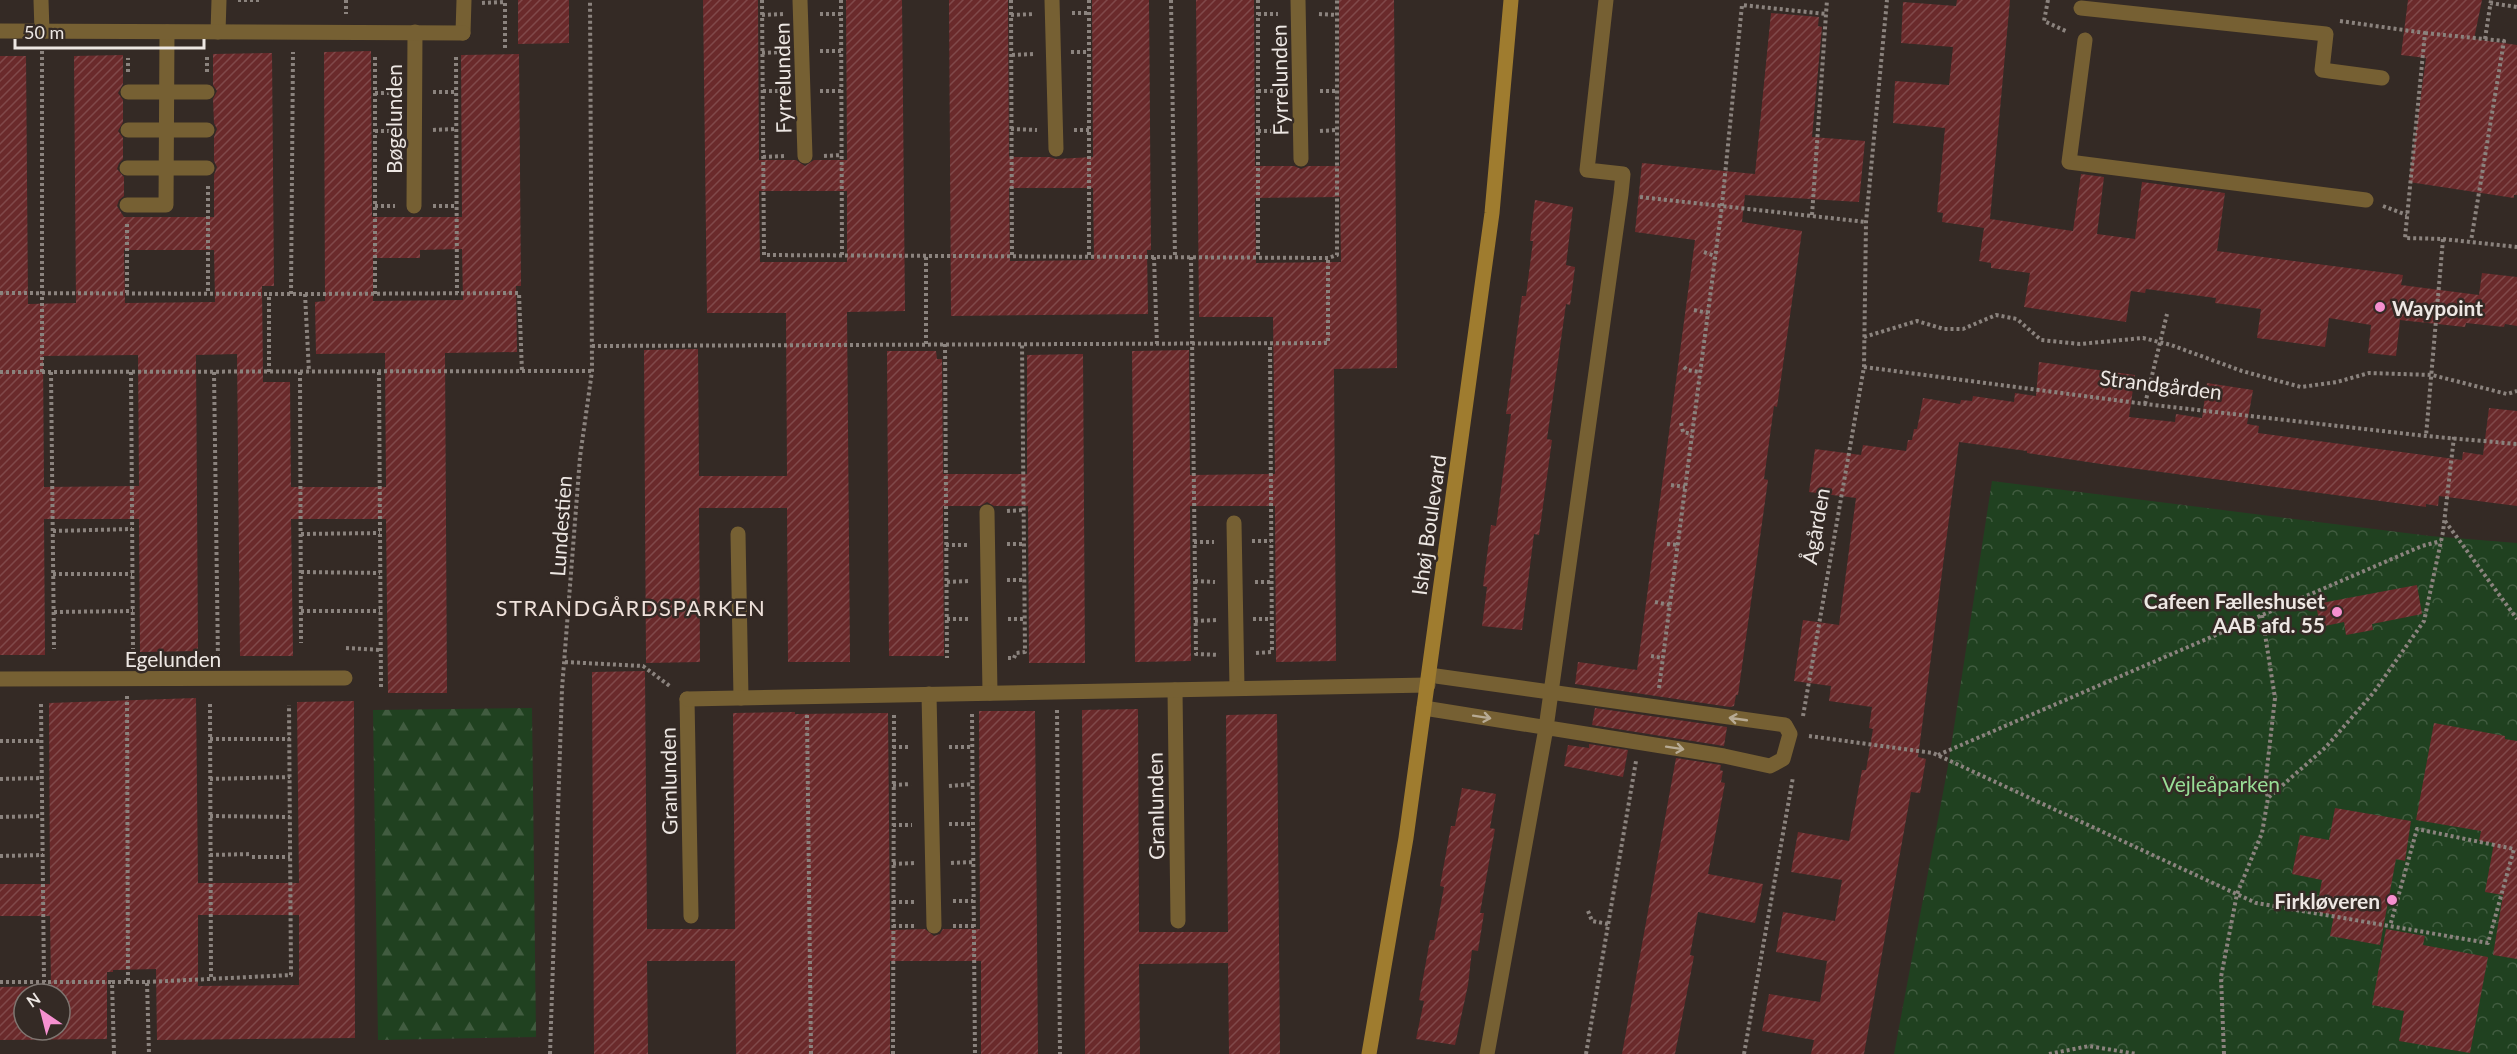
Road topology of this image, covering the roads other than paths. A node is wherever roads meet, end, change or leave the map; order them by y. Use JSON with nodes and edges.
{"nodes":[{"id":1,"x":41,"y":0,"type":"edge"},
{"id":2,"x":219,"y":0,"type":"edge"},
{"id":3,"x":464,"y":0,"type":"edge"},
{"id":4,"x":800,"y":0,"type":"edge"},
{"id":5,"x":1052,"y":0,"type":"edge"},
{"id":6,"x":1298,"y":0,"type":"edge"},
{"id":7,"x":1511,"y":0,"type":"edge"},
{"id":8,"x":1606,"y":0,"type":"edge"},
{"id":9,"x":2080,"y":8,"type":"dead end"},
{"id":10,"x":0,"y":31,"type":"edge"},
{"id":11,"x":42,"y":31,"type":"junction"},
{"id":12,"x":167,"y":32,"type":"junction"},
{"id":13,"x":218,"y":32,"type":"junction"},
{"id":14,"x":415,"y":32,"type":"junction"},
{"id":15,"x":2085,"y":40,"type":"road end"},
{"id":16,"x":2382,"y":78,"type":"dead end"},
{"id":17,"x":128,"y":92,"type":"dead end"},
{"id":18,"x":167,"y":92,"type":"junction"},
{"id":19,"x":207,"y":92,"type":"dead end"},
{"id":20,"x":128,"y":130,"type":"dead end"},
{"id":21,"x":167,"y":130,"type":"junction"},
{"id":22,"x":207,"y":130,"type":"dead end"},
{"id":23,"x":1056,"y":149,"type":"dead end"},
{"id":24,"x":805,"y":156,"type":"dead end"},
{"id":25,"x":1301,"y":159,"type":"dead end"},
{"id":26,"x":127,"y":168,"type":"dead end"},
{"id":27,"x":167,"y":168,"type":"junction"},
{"id":28,"x":207,"y":168,"type":"dead end"},
{"id":29,"x":2366,"y":200,"type":"dead end"},
{"id":30,"x":127,"y":205,"type":"dead end"},
{"id":31,"x":414,"y":206,"type":"dead end"},
{"id":32,"x":987,"y":512,"type":"dead end"},
{"id":33,"x":1234,"y":523,"type":"dead end"},
{"id":34,"x":738,"y":534,"type":"dead end"},
{"id":35,"x":345,"y":678,"type":"dead end"},
{"id":36,"x":0,"y":680,"type":"edge"},
{"id":37,"x":1428,"y":680,"type":"junction"},
{"id":38,"x":1237,"y":688,"type":"junction"},
{"id":39,"x":1175,"y":690,"type":"junction"},
{"id":40,"x":1551,"y":692,"type":"junction"},
{"id":41,"x":990,"y":693,"type":"junction"},
{"id":42,"x":929,"y":694,"type":"junction"},
{"id":43,"x":741,"y":698,"type":"junction"},
{"id":44,"x":1424,"y":708,"type":"junction"},
{"id":45,"x":1546,"y":728,"type":"junction"},
{"id":46,"x":691,"y":916,"type":"dead end"},
{"id":47,"x":1178,"y":921,"type":"dead end"},
{"id":48,"x":934,"y":926,"type":"dead end"},
{"id":49,"x":1369,"y":1054,"type":"edge"},
{"id":50,"x":1487,"y":1054,"type":"edge"}],
"edges":[{"from":1,"to":11,"type":"street"},
{"from":2,"to":13,"type":"street"},
{"from":3,"to":14,"type":"street"},
{"from":4,"to":24,"type":"street","name":"Fyrrelunden"},
{"from":5,"to":23,"type":"street"},
{"from":6,"to":25,"type":"street","name":"Fyrrelunden"},
{"from":7,"to":37,"type":"street","name":"Ishøj Boulevard"},
{"from":8,"to":40,"type":"street"},
{"from":9,"to":16,"type":"street"},
{"from":10,"to":11,"type":"street"},
{"from":11,"to":12,"type":"street"},
{"from":12,"to":13,"type":"street"},
{"from":12,"to":18,"type":"street"},
{"from":13,"to":14,"type":"street"},
{"from":14,"to":31,"type":"street","name":"Bøgelunden"},
{"from":15,"to":29,"type":"street"},
{"from":17,"to":18,"type":"street"},
{"from":18,"to":19,"type":"street"},
{"from":18,"to":21,"type":"street"},
{"from":20,"to":21,"type":"street"},
{"from":21,"to":22,"type":"street"},
{"from":21,"to":27,"type":"street"},
{"from":26,"to":27,"type":"street"},
{"from":27,"to":28,"type":"street"},
{"from":27,"to":30,"type":"street"},
{"from":32,"to":41,"type":"street"},
{"from":33,"to":38,"type":"street"},
{"from":34,"to":43,"type":"street"},
{"from":35,"to":36,"type":"street","name":"Egelunden"},
{"from":37,"to":38,"type":"street","name":"Granlunden"},
{"from":37,"to":40,"type":"street"},
{"from":37,"to":44,"type":"street","name":"Ishøj Boulevard"},
{"from":38,"to":39,"type":"street","name":"Granlunden"},
{"from":39,"to":41,"type":"street","name":"Granlunden"},
{"from":39,"to":47,"type":"street","name":"Granlunden"},
{"from":40,"to":45,"type":"street"},
{"from":45,"to":40,"type":"street","one_way":true},
{"from":41,"to":42,"type":"street","name":"Granlunden"},
{"from":42,"to":43,"type":"street","name":"Granlunden"},
{"from":42,"to":48,"type":"street"},
{"from":43,"to":46,"type":"street","name":"Granlunden"},
{"from":44,"to":45,"type":"street","one_way":true},
{"from":44,"to":49,"type":"street","name":"Ishøj Boulevard"},
{"from":45,"to":50,"type":"street"}]}
